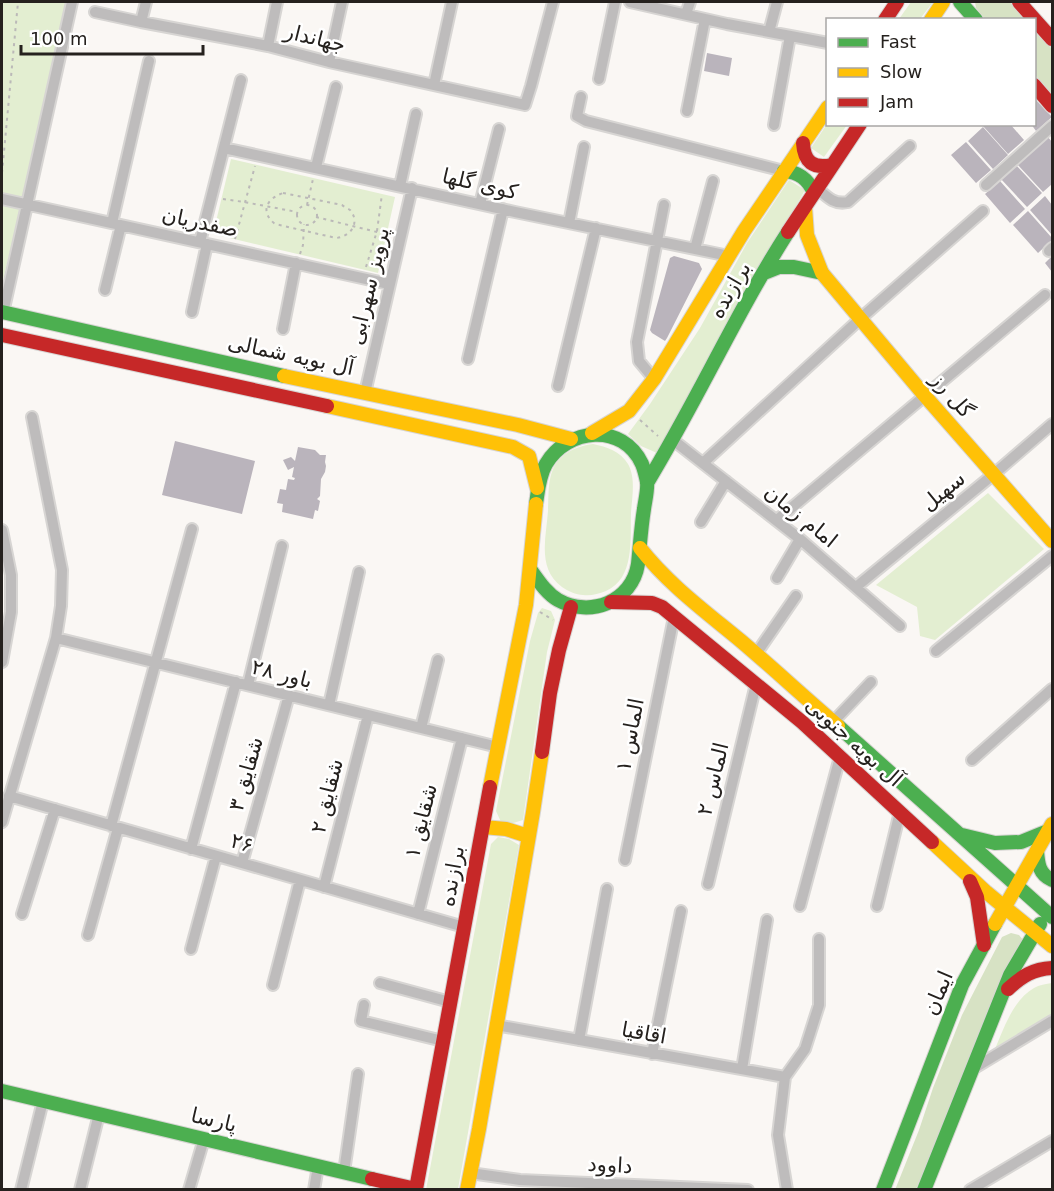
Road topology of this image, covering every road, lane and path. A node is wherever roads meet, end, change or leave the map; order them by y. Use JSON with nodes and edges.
{"nodes":[{"id":1,"x":18,"y":2,"type":"edge"},
{"id":2,"x":72,"y":2,"type":"edge"},
{"id":3,"x":146,"y":2,"type":"edge"},
{"id":4,"x":277,"y":2,"type":"edge"},
{"id":5,"x":342,"y":2,"type":"edge"},
{"id":6,"x":452,"y":2,"type":"edge"},
{"id":7,"x":553,"y":2,"type":"edge"},
{"id":8,"x":615,"y":2,"type":"edge"},
{"id":9,"x":630,"y":2,"type":"edge"},
{"id":10,"x":690,"y":2,"type":"edge"},
{"id":11,"x":777,"y":2,"type":"edge"},
{"id":12,"x":897,"y":2,"type":"edge"},
{"id":13,"x":943,"y":2,"type":"edge"},
{"id":14,"x":1019,"y":2,"type":"edge"},
{"id":15,"x":95,"y":12,"type":"dead end"},
{"id":16,"x":686,"y":15,"type":"junction"},
{"id":17,"x":886,"y":18,"type":"edge"},
{"id":18,"x":932,"y":18,"type":"edge"},
{"id":19,"x":1034,"y":18,"type":"edge"},
{"id":20,"x":705,"y":19,"type":"junction"},
{"id":21,"x":1036,"y":20,"type":"edge"},
{"id":22,"x":141,"y":22,"type":"junction"},
{"id":23,"x":769,"y":32,"type":"junction"},
{"id":24,"x":790,"y":36,"type":"junction"},
{"id":25,"x":1053,"y":39,"type":"edge"},
{"id":26,"x":826,"y":43,"type":"edge"},
{"id":27,"x":268,"y":46,"type":"junction"},
{"id":28,"x":149,"y":61,"type":"dead end"},
{"id":29,"x":329,"y":62,"type":"junction"},
{"id":30,"x":599,"y":79,"type":"dead end"},
{"id":31,"x":241,"y":80,"type":"dead end"},
{"id":32,"x":434,"y":85,"type":"junction"},
{"id":33,"x":336,"y":87,"type":"dead end"},
{"id":34,"x":1036,"y":87,"type":"edge"},
{"id":35,"x":581,"y":97,"type":"dead end"},
{"id":36,"x":1053,"y":106,"type":"edge"},
{"id":37,"x":826,"y":110,"type":"edge"},
{"id":38,"x":687,"y":111,"type":"dead end"},
{"id":39,"x":416,"y":114,"type":"dead end"},
{"id":40,"x":774,"y":125,"type":"dead end"},
{"id":41,"x":859,"y":126,"type":"edge"},
{"id":42,"x":1053,"y":126,"type":"edge"},
{"id":43,"x":499,"y":129,"type":"dead end"},
{"id":44,"x":803,"y":143,"type":"junction"},
{"id":45,"x":910,"y":146,"type":"dead end"},
{"id":46,"x":584,"y":147,"type":"dead end"},
{"id":47,"x":224,"y":148,"type":"junction"},
{"id":48,"x":258,"y":155,"type":"junction"},
{"id":49,"x":832,"y":165,"type":"junction"},
{"id":50,"x":316,"y":167,"type":"junction"},
{"id":51,"x":784,"y":171,"type":"junction"},
{"id":52,"x":2,"y":173,"type":"edge"},
{"id":53,"x":713,"y":181,"type":"dead end"},
{"id":54,"x":383,"y":182,"type":"junction"},
{"id":55,"x":986,"y":185,"type":"dead end"},
{"id":56,"x":400,"y":186,"type":"junction"},
{"id":57,"x":412,"y":188,"type":"junction"},
{"id":58,"x":816,"y":191,"type":"junction"},
{"id":59,"x":211,"y":198,"type":"junction"},
{"id":60,"x":309,"y":198,"type":"junction"},
{"id":61,"x":2,"y":199,"type":"edge"},
{"id":62,"x":244,"y":202,"type":"junction"},
{"id":63,"x":27,"y":204,"type":"junction"},
{"id":64,"x":480,"y":204,"type":"junction"},
{"id":65,"x":307,"y":205,"type":"junction"},
{"id":66,"x":663,"y":205,"type":"dead end"},
{"id":67,"x":266,"y":206,"type":"junction"},
{"id":68,"x":805,"y":207,"type":"junction"},
{"id":69,"x":503,"y":209,"type":"junction"},
{"id":70,"x":983,"y":211,"type":"dead end"},
{"id":71,"x":297,"y":212,"type":"junction"},
{"id":72,"x":316,"y":217,"type":"junction"},
{"id":73,"x":568,"y":223,"type":"junction"},
{"id":74,"x":117,"y":224,"type":"junction"},
{"id":75,"x":304,"y":224,"type":"junction"},
{"id":76,"x":354,"y":226,"type":"junction"},
{"id":77,"x":596,"y":228,"type":"junction"},
{"id":78,"x":303,"y":231,"type":"junction"},
{"id":79,"x":377,"y":231,"type":"junction"},
{"id":80,"x":400,"y":238,"type":"junction"},
{"id":81,"x":657,"y":241,"type":"junction"},
{"id":82,"x":204,"y":243,"type":"junction"},
{"id":83,"x":232,"y":249,"type":"junction"},
{"id":84,"x":695,"y":249,"type":"junction"},
{"id":85,"x":729,"y":256,"type":"junction"},
{"id":86,"x":296,"y":263,"type":"junction"},
{"id":87,"x":764,"y":273,"type":"junction"},
{"id":88,"x":822,"y":273,"type":"junction"},
{"id":89,"x":363,"y":278,"type":"junction"},
{"id":90,"x":389,"y":284,"type":"junction"},
{"id":91,"x":105,"y":290,"type":"dead end"},
{"id":92,"x":1045,"y":295,"type":"dead end"},
{"id":93,"x":192,"y":312,"type":"dead end"},
{"id":94,"x":2,"y":313,"type":"edge"},
{"id":95,"x":860,"y":319,"type":"junction"},
{"id":96,"x":283,"y":329,"type":"dead end"},
{"id":97,"x":2,"y":335,"type":"edge"},
{"id":98,"x":180,"y":352,"type":"junction"},
{"id":99,"x":468,"y":359,"type":"dead end"},
{"id":100,"x":173,"y":374,"type":"junction"},
{"id":101,"x":654,"y":379,"type":"junction"},
{"id":102,"x":558,"y":386,"type":"dead end"},
{"id":103,"x":365,"y":393,"type":"junction"},
{"id":104,"x":925,"y":396,"type":"junction"},
{"id":105,"x":629,"y":411,"type":"junction"},
{"id":106,"x":32,"y":417,"type":"dead end"},
{"id":107,"x":1053,"y":424,"type":"edge"},
{"id":108,"x":592,"y":433,"type":"junction"},
{"id":109,"x":571,"y":440,"type":"junction"},
{"id":110,"x":671,"y":443,"type":"junction"},
{"id":111,"x":704,"y":463,"type":"junction"},
{"id":112,"x":994,"y":474,"type":"junction"},
{"id":113,"x":726,"y":481,"type":"junction"},
{"id":114,"x":646,"y":483,"type":"junction"},
{"id":115,"x":538,"y":489,"type":"junction"},
{"id":116,"x":777,"y":520,"type":"junction"},
{"id":117,"x":701,"y":522,"type":"dead end"},
{"id":118,"x":192,"y":529,"type":"dead end"},
{"id":119,"x":2,"y":530,"type":"edge"},
{"id":120,"x":800,"y":539,"type":"junction"},
{"id":121,"x":1053,"y":541,"type":"edge"},
{"id":122,"x":282,"y":546,"type":"dead end"},
{"id":123,"x":640,"y":548,"type":"junction"},
{"id":124,"x":1053,"y":556,"type":"edge"},
{"id":125,"x":530,"y":569,"type":"junction"},
{"id":126,"x":359,"y":572,"type":"dead end"},
{"id":127,"x":777,"y":578,"type":"dead end"},
{"id":128,"x":856,"y":587,"type":"junction"},
{"id":129,"x":796,"y":596,"type":"dead end"},
{"id":130,"x":611,"y":602,"type":"junction"},
{"id":131,"x":526,"y":605,"type":"junction"},
{"id":132,"x":571,"y":607,"type":"junction"},
{"id":133,"x":674,"y":617,"type":"junction"},
{"id":134,"x":900,"y":626,"type":"dead end"},
{"id":135,"x":566,"y":627,"type":"junction"},
{"id":136,"x":56,"y":638,"type":"junction"},
{"id":137,"x":936,"y":651,"type":"dead end"},
{"id":138,"x":756,"y":654,"type":"junction"},
{"id":139,"x":438,"y":660,"type":"dead end"},
{"id":140,"x":2,"y":662,"type":"edge"},
{"id":141,"x":156,"y":662,"type":"junction"},
{"id":142,"x":236,"y":682,"type":"junction"},
{"id":143,"x":871,"y":682,"type":"dead end"},
{"id":144,"x":756,"y":684,"type":"junction"},
{"id":145,"x":248,"y":685,"type":"junction"},
{"id":146,"x":1053,"y":689,"type":"edge"},
{"id":147,"x":289,"y":695,"type":"junction"},
{"id":148,"x":329,"y":705,"type":"junction"},
{"id":149,"x":368,"y":715,"type":"junction"},
{"id":150,"x":833,"y":722,"type":"junction"},
{"id":151,"x":421,"y":728,"type":"junction"},
{"id":152,"x":462,"y":738,"type":"junction"},
{"id":153,"x":498,"y":747,"type":"junction"},
{"id":154,"x":840,"y":757,"type":"junction"},
{"id":155,"x":972,"y":760,"type":"dead end"},
{"id":156,"x":9,"y":796,"type":"junction"},
{"id":157,"x":55,"y":809,"type":"junction"},
{"id":158,"x":900,"y":812,"type":"junction"},
{"id":159,"x":2,"y":822,"type":"edge"},
{"id":160,"x":114,"y":827,"type":"junction"},
{"id":161,"x":483,"y":827,"type":"junction"},
{"id":162,"x":1050,"y":827,"type":"edge"},
{"id":163,"x":958,"y":834,"type":"junction"},
{"id":164,"x":528,"y":836,"type":"junction"},
{"id":165,"x":191,"y":849,"type":"junction"},
{"id":166,"x":1036,"y":851,"type":"junction"},
{"id":167,"x":216,"y":856,"type":"junction"},
{"id":168,"x":625,"y":860,"type":"dead end"},
{"id":169,"x":242,"y":863,"type":"junction"},
{"id":170,"x":967,"y":874,"type":"junction"},
{"id":171,"x":1053,"y":879,"type":"edge"},
{"id":172,"x":300,"y":880,"type":"junction"},
{"id":173,"x":708,"y":884,"type":"dead end"},
{"id":174,"x":1017,"y":885,"type":"junction"},
{"id":175,"x":324,"y":887,"type":"junction"},
{"id":176,"x":607,"y":889,"type":"dead end"},
{"id":177,"x":800,"y":906,"type":"dead end"},
{"id":178,"x":877,"y":906,"type":"dead end"},
{"id":179,"x":1004,"y":908,"type":"junction"},
{"id":180,"x":681,"y":911,"type":"dead end"},
{"id":181,"x":1051,"y":911,"type":"edge"},
{"id":182,"x":22,"y":914,"type":"dead end"},
{"id":183,"x":418,"y":914,"type":"junction"},
{"id":184,"x":767,"y":920,"type":"dead end"},
{"id":185,"x":995,"y":925,"type":"junction"},
{"id":186,"x":464,"y":927,"type":"junction"},
{"id":187,"x":1035,"y":932,"type":"junction"},
{"id":188,"x":88,"y":935,"type":"dead end"},
{"id":189,"x":819,"y":939,"type":"dead end"},
{"id":190,"x":984,"y":945,"type":"junction"},
{"id":191,"x":1028,"y":946,"type":"junction"},
{"id":192,"x":1053,"y":946,"type":"edge"},
{"id":193,"x":191,"y":949,"type":"dead end"},
{"id":194,"x":1053,"y":968,"type":"edge"},
{"id":195,"x":380,"y":983,"type":"dead end"},
{"id":196,"x":273,"y":985,"type":"dead end"},
{"id":197,"x":1003,"y":994,"type":"junction"},
{"id":198,"x":450,"y":1002,"type":"junction"},
{"id":199,"x":364,"y":1005,"type":"dead end"},
{"id":200,"x":1053,"y":1021,"type":"edge"},
{"id":201,"x":496,"y":1025,"type":"junction"},
{"id":202,"x":579,"y":1040,"type":"junction"},
{"id":203,"x":443,"y":1041,"type":"junction"},
{"id":204,"x":652,"y":1054,"type":"junction"},
{"id":205,"x":742,"y":1069,"type":"junction"},
{"id":206,"x":971,"y":1070,"type":"junction"},
{"id":207,"x":358,"y":1074,"type":"dead end"},
{"id":208,"x":785,"y":1077,"type":"junction"},
{"id":209,"x":2,"y":1090,"type":"edge"},
{"id":210,"x":43,"y":1101,"type":"junction"},
{"id":211,"x":99,"y":1114,"type":"junction"},
{"id":212,"x":204,"y":1139,"type":"junction"},
{"id":213,"x":1053,"y":1141,"type":"edge"},
{"id":214,"x":318,"y":1166,"type":"junction"},
{"id":215,"x":344,"y":1172,"type":"junction"},
{"id":216,"x":470,"y":1173,"type":"junction"},
{"id":217,"x":618,"y":1187,"type":"edge"},
{"id":218,"x":638,"y":1187,"type":"edge"},
{"id":219,"x":21,"y":1190,"type":"edge"},
{"id":220,"x":80,"y":1190,"type":"edge"},
{"id":221,"x":189,"y":1190,"type":"edge"},
{"id":222,"x":314,"y":1190,"type":"edge"},
{"id":223,"x":416,"y":1190,"type":"edge"},
{"id":224,"x":466,"y":1190,"type":"edge"},
{"id":225,"x":748,"y":1190,"type":"edge"},
{"id":226,"x":787,"y":1190,"type":"edge"},
{"id":227,"x":883,"y":1190,"type":"edge"},
{"id":228,"x":924,"y":1190,"type":"edge"},
{"id":229,"x":970,"y":1190,"type":"edge"}],
"edges":[{"from":1,"to":52,"type":"path"},
{"from":2,"to":63,"type":"street"},
{"from":3,"to":22,"type":"street"},
{"from":4,"to":27,"type":"street"},
{"from":5,"to":29,"type":"street"},
{"from":6,"to":32,"type":"street"},
{"from":7,"to":32,"type":"street","name":"جهاندار"},
{"from":8,"to":30,"type":"street"},
{"from":9,"to":16,"type":"street"},
{"from":10,"to":16,"type":"street"},
{"from":11,"to":23,"type":"street"},
{"from":12,"to":17,"type":"main road"},
{"from":13,"to":18,"type":"main road"},
{"from":14,"to":19,"type":"main road"},
{"from":15,"to":22,"type":"street","name":"جهاندار"},
{"from":16,"to":20,"type":"street"},
{"from":20,"to":23,"type":"street"},
{"from":20,"to":38,"type":"street"},
{"from":21,"to":25,"type":"main road"},
{"from":22,"to":27,"type":"street","name":"جهاندار"},
{"from":23,"to":24,"type":"street"},
{"from":24,"to":26,"type":"street"},
{"from":24,"to":40,"type":"street"},
{"from":27,"to":29,"type":"street","name":"جهاندار"},
{"from":28,"to":74,"type":"street"},
{"from":29,"to":32,"type":"street","name":"جهاندار"},
{"from":31,"to":47,"type":"street"},
{"from":33,"to":50,"type":"street"},
{"from":34,"to":36,"type":"main road"},
{"from":35,"to":51,"type":"street"},
{"from":37,"to":44,"type":"main road","name":"برازنده"},
{"from":39,"to":56,"type":"street"},
{"from":41,"to":49,"type":"main road","name":"برازنده"},
{"from":42,"to":55,"type":"street"},
{"from":43,"to":64,"type":"street"},
{"from":44,"to":49,"type":"main road"},
{"from":44,"to":51,"type":"main road","name":"برازنده"},
{"from":45,"to":58,"type":"street"},
{"from":46,"to":73,"type":"street"},
{"from":47,"to":48,"type":"street","name":"کوی گلها"},
{"from":47,"to":59,"type":"street"},
{"from":48,"to":50,"type":"street","name":"کوی گلها"},
{"from":48,"to":62,"type":"path"},
{"from":49,"to":58,"type":"main road","name":"برازنده"},
{"from":50,"to":54,"type":"street","name":"کوی گلها"},
{"from":50,"to":60,"type":"path"},
{"from":51,"to":58,"type":"main road"},
{"from":51,"to":85,"type":"main road","name":"برازنده"},
{"from":53,"to":84,"type":"street"},
{"from":54,"to":56,"type":"street","name":"کوی گلها"},
{"from":54,"to":79,"type":"path"},
{"from":56,"to":57,"type":"street","name":"کوی گلها"},
{"from":57,"to":64,"type":"street","name":"کوی گلها"},
{"from":57,"to":80,"type":"street","name":"پرویز سهرابی"},
{"from":58,"to":68,"type":"main road","name":"برازنده"},
{"from":59,"to":62,"type":"path"},
{"from":59,"to":82,"type":"street"},
{"from":60,"to":65,"type":"path"},
{"from":60,"to":67,"type":"path"},
{"from":60,"to":76,"type":"path"},
{"from":61,"to":63,"type":"street","name":"صفدریان"},
{"from":62,"to":67,"type":"path"},
{"from":62,"to":83,"type":"path"},
{"from":63,"to":74,"type":"street","name":"صفدریان"},
{"from":63,"to":94,"type":"street"},
{"from":64,"to":69,"type":"street","name":"کوی گلها"},
{"from":65,"to":71,"type":"path"},
{"from":65,"to":72,"type":"path"},
{"from":66,"to":81,"type":"street"},
{"from":67,"to":71,"type":"path"},
{"from":67,"to":78,"type":"path"},
{"from":68,"to":87,"type":"main road","name":"برازنده"},
{"from":68,"to":88,"type":"main road","name":"گل رز"},
{"from":69,"to":73,"type":"street","name":"کوی گلها"},
{"from":69,"to":99,"type":"street"},
{"from":70,"to":95,"type":"street"},
{"from":71,"to":75,"type":"path"},
{"from":72,"to":75,"type":"path"},
{"from":72,"to":76,"type":"path"},
{"from":73,"to":77,"type":"street","name":"کوی گلها"},
{"from":74,"to":82,"type":"street","name":"صفدریان"},
{"from":74,"to":91,"type":"street"},
{"from":75,"to":78,"type":"path"},
{"from":76,"to":78,"type":"path"},
{"from":76,"to":79,"type":"path"},
{"from":77,"to":81,"type":"street","name":"کوی گلها"},
{"from":77,"to":102,"type":"street"},
{"from":78,"to":86,"type":"path"},
{"from":79,"to":80,"type":"path"},
{"from":79,"to":89,"type":"path"},
{"from":80,"to":90,"type":"street","name":"پرویز سهرابی"},
{"from":81,"to":84,"type":"street","name":"کوی گلها"},
{"from":81,"to":101,"type":"street"},
{"from":82,"to":83,"type":"street","name":"صفدریان"},
{"from":82,"to":93,"type":"street"},
{"from":83,"to":86,"type":"street","name":"صفدریان"},
{"from":84,"to":85,"type":"street","name":"کوی گلها"},
{"from":85,"to":101,"type":"main road","name":"برازنده"},
{"from":86,"to":89,"type":"street","name":"صفدریان"},
{"from":86,"to":96,"type":"street"},
{"from":87,"to":88,"type":"main road"},
{"from":87,"to":110,"type":"main road","name":"برازنده"},
{"from":88,"to":95,"type":"main road","name":"گل رز"},
{"from":89,"to":90,"type":"street","name":"صفدریان"},
{"from":90,"to":103,"type":"street","name":"پرویز سهرابی"},
{"from":92,"to":104,"type":"street"},
{"from":94,"to":98,"type":"main road","name":"آل بویه شمالی"},
{"from":95,"to":104,"type":"main road","name":"گل رز"},
{"from":95,"to":111,"type":"street"},
{"from":97,"to":100,"type":"main road","name":"آل بویه شمالی"},
{"from":98,"to":100,"type":"main road"},
{"from":98,"to":103,"type":"main road","name":"آل بویه شمالی"},
{"from":100,"to":115,"type":"main road","name":"آل بویه شمالی"},
{"from":101,"to":105,"type":"main road","name":"برازنده"},
{"from":103,"to":109,"type":"main road","name":"آل بویه شمالی"},
{"from":104,"to":112,"type":"main road","name":"گل رز"},
{"from":104,"to":116,"type":"street"},
{"from":105,"to":108,"type":"main road","name":"برازنده"},
{"from":105,"to":110,"type":"path"},
{"from":106,"to":136,"type":"street"},
{"from":107,"to":112,"type":"street","name":"سهیل"},
{"from":108,"to":109,"type":"main road"},
{"from":108,"to":114,"type":"main road"},
{"from":109,"to":115,"type":"main road"},
{"from":110,"to":111,"type":"street","name":"امام زمان"},
{"from":110,"to":114,"type":"main road","name":"برازنده"},
{"from":111,"to":113,"type":"street","name":"امام زمان"},
{"from":112,"to":121,"type":"main road","name":"گل رز"},
{"from":112,"to":128,"type":"street","name":"سهیل"},
{"from":113,"to":116,"type":"street","name":"امام زمان"},
{"from":113,"to":117,"type":"street"},
{"from":114,"to":123,"type":"main road"},
{"from":115,"to":125,"type":"main road"},
{"from":116,"to":120,"type":"street","name":"امام زمان"},
{"from":118,"to":141,"type":"street"},
{"from":119,"to":140,"type":"street"},
{"from":120,"to":127,"type":"street"},
{"from":120,"to":128,"type":"street","name":"امام زمان"},
{"from":122,"to":145,"type":"street"},
{"from":123,"to":130,"type":"main road"},
{"from":123,"to":138,"type":"main road","name":"آل بویه جنوبی"},
{"from":124,"to":137,"type":"street"},
{"from":125,"to":131,"type":"main road","name":"برازنده"},
{"from":125,"to":132,"type":"main road"},
{"from":126,"to":148,"type":"street"},
{"from":128,"to":134,"type":"street","name":"امام زمان"},
{"from":129,"to":138,"type":"street"},
{"from":130,"to":132,"type":"main road"},
{"from":130,"to":133,"type":"main road","name":"آل بویه جنوبی"},
{"from":131,"to":135,"type":"path"},
{"from":131,"to":153,"type":"main road","name":"برازنده"},
{"from":132,"to":135,"type":"main road"},
{"from":133,"to":144,"type":"main road","name":"آل بویه جنوبی"},
{"from":133,"to":168,"type":"street","name":"الماس ۱"},
{"from":135,"to":164,"type":"main road"},
{"from":136,"to":141,"type":"street","name":"باور ۲۸"},
{"from":136,"to":156,"type":"street"},
{"from":138,"to":150,"type":"main road","name":"آل بویه جنوبی"},
{"from":139,"to":151,"type":"street"},
{"from":141,"to":142,"type":"street","name":"باور ۲۸"},
{"from":141,"to":160,"type":"street"},
{"from":142,"to":145,"type":"street","name":"باور ۲۸"},
{"from":142,"to":165,"type":"street"},
{"from":143,"to":150,"type":"street"},
{"from":144,"to":154,"type":"main road","name":"آل بویه جنوبی"},
{"from":144,"to":173,"type":"street","name":"الماس ۲"},
{"from":145,"to":147,"type":"street","name":"باور ۲۸"},
{"from":146,"to":155,"type":"street"},
{"from":147,"to":148,"type":"street","name":"باور ۲۸"},
{"from":147,"to":169,"type":"street","name":"شقایق ۳"},
{"from":148,"to":149,"type":"street","name":"باور ۲۸"},
{"from":149,"to":151,"type":"street","name":"باور ۲۸"},
{"from":149,"to":175,"type":"street","name":"شقایق ۲"},
{"from":150,"to":163,"type":"main road","name":"آل بویه جنوبی"},
{"from":151,"to":152,"type":"street","name":"باور ۲۸"},
{"from":152,"to":153,"type":"street","name":"باور ۲۸"},
{"from":152,"to":183,"type":"street","name":"شقایق ۱"},
{"from":153,"to":161,"type":"main road","name":"برازنده"},
{"from":154,"to":158,"type":"main road","name":"آل بویه جنوبی"},
{"from":154,"to":177,"type":"street"},
{"from":156,"to":157,"type":"street","name":"۲۶"},
{"from":156,"to":159,"type":"street"},
{"from":157,"to":160,"type":"street","name":"۲۶"},
{"from":157,"to":182,"type":"street"},
{"from":158,"to":170,"type":"main road","name":"آل بویه جنوبی"},
{"from":158,"to":178,"type":"street"},
{"from":160,"to":165,"type":"street","name":"۲۶"},
{"from":160,"to":188,"type":"street"},
{"from":161,"to":164,"type":"main road"},
{"from":161,"to":186,"type":"main road","name":"برازنده"},
{"from":162,"to":163,"type":"main road"},
{"from":162,"to":166,"type":"main road","name":"ایمان"},
{"from":163,"to":174,"type":"main road","name":"آل بویه جنوبی"},
{"from":164,"to":201,"type":"main road"},
{"from":165,"to":167,"type":"street","name":"۲۶"},
{"from":166,"to":171,"type":"main road"},
{"from":166,"to":174,"type":"main road","name":"ایمان"},
{"from":167,"to":169,"type":"street","name":"۲۶"},
{"from":167,"to":193,"type":"street"},
{"from":169,"to":172,"type":"street","name":"۲۶"},
{"from":170,"to":179,"type":"main road","name":"آل بویه جنوبی"},
{"from":170,"to":190,"type":"main road"},
{"from":172,"to":175,"type":"street","name":"۲۶"},
{"from":172,"to":196,"type":"street"},
{"from":174,"to":179,"type":"main road","name":"ایمان"},
{"from":174,"to":181,"type":"main road","name":"آل بویه جنوبی"},
{"from":175,"to":183,"type":"street","name":"۲۶"},
{"from":176,"to":202,"type":"street"},
{"from":179,"to":185,"type":"main road","name":"ایمان"},
{"from":179,"to":187,"type":"main road","name":"آل بویه جنوبی"},
{"from":180,"to":204,"type":"street"},
{"from":181,"to":187,"type":"main road"},
{"from":183,"to":186,"type":"street","name":"۲۶"},
{"from":184,"to":205,"type":"street"},
{"from":185,"to":190,"type":"main road","name":"ایمان"},
{"from":185,"to":191,"type":"main road"},
{"from":186,"to":198,"type":"main road","name":"برازنده"},
{"from":187,"to":191,"type":"main road"},
{"from":187,"to":192,"type":"main road","name":"آل بویه جنوبی"},
{"from":189,"to":208,"type":"street"},
{"from":190,"to":227,"type":"main road","name":"ایمان"},
{"from":191,"to":197,"type":"main road"},
{"from":194,"to":197,"type":"main road"},
{"from":195,"to":198,"type":"street"},
{"from":197,"to":206,"type":"main road"},
{"from":198,"to":203,"type":"main road","name":"برازنده"},
{"from":199,"to":203,"type":"street"},
{"from":200,"to":206,"type":"street"},
{"from":201,"to":202,"type":"street","name":"اقاقیا"},
{"from":201,"to":216,"type":"main road"},
{"from":202,"to":204,"type":"street","name":"اقاقیا"},
{"from":203,"to":223,"type":"main road","name":"برازنده"},
{"from":204,"to":205,"type":"street","name":"اقاقیا"},
{"from":205,"to":208,"type":"street","name":"اقاقیا"},
{"from":206,"to":228,"type":"main road"},
{"from":207,"to":215,"type":"street"},
{"from":208,"to":226,"type":"street"},
{"from":209,"to":210,"type":"main road","name":"پارسا"},
{"from":210,"to":211,"type":"main road","name":"پارسا"},
{"from":210,"to":219,"type":"street"},
{"from":211,"to":212,"type":"main road","name":"پارسا"},
{"from":211,"to":220,"type":"street"},
{"from":212,"to":214,"type":"main road","name":"پارسا"},
{"from":212,"to":221,"type":"street"},
{"from":213,"to":229,"type":"street"},
{"from":214,"to":215,"type":"main road","name":"پارسا"},
{"from":214,"to":222,"type":"street"},
{"from":215,"to":223,"type":"main road","name":"پارسا"},
{"from":216,"to":217,"type":"street","name":"داوود"},
{"from":216,"to":224,"type":"main road"},
{"from":217,"to":218,"type":"street","name":"داوود"},
{"from":218,"to":225,"type":"street","name":"داوود"}]}
